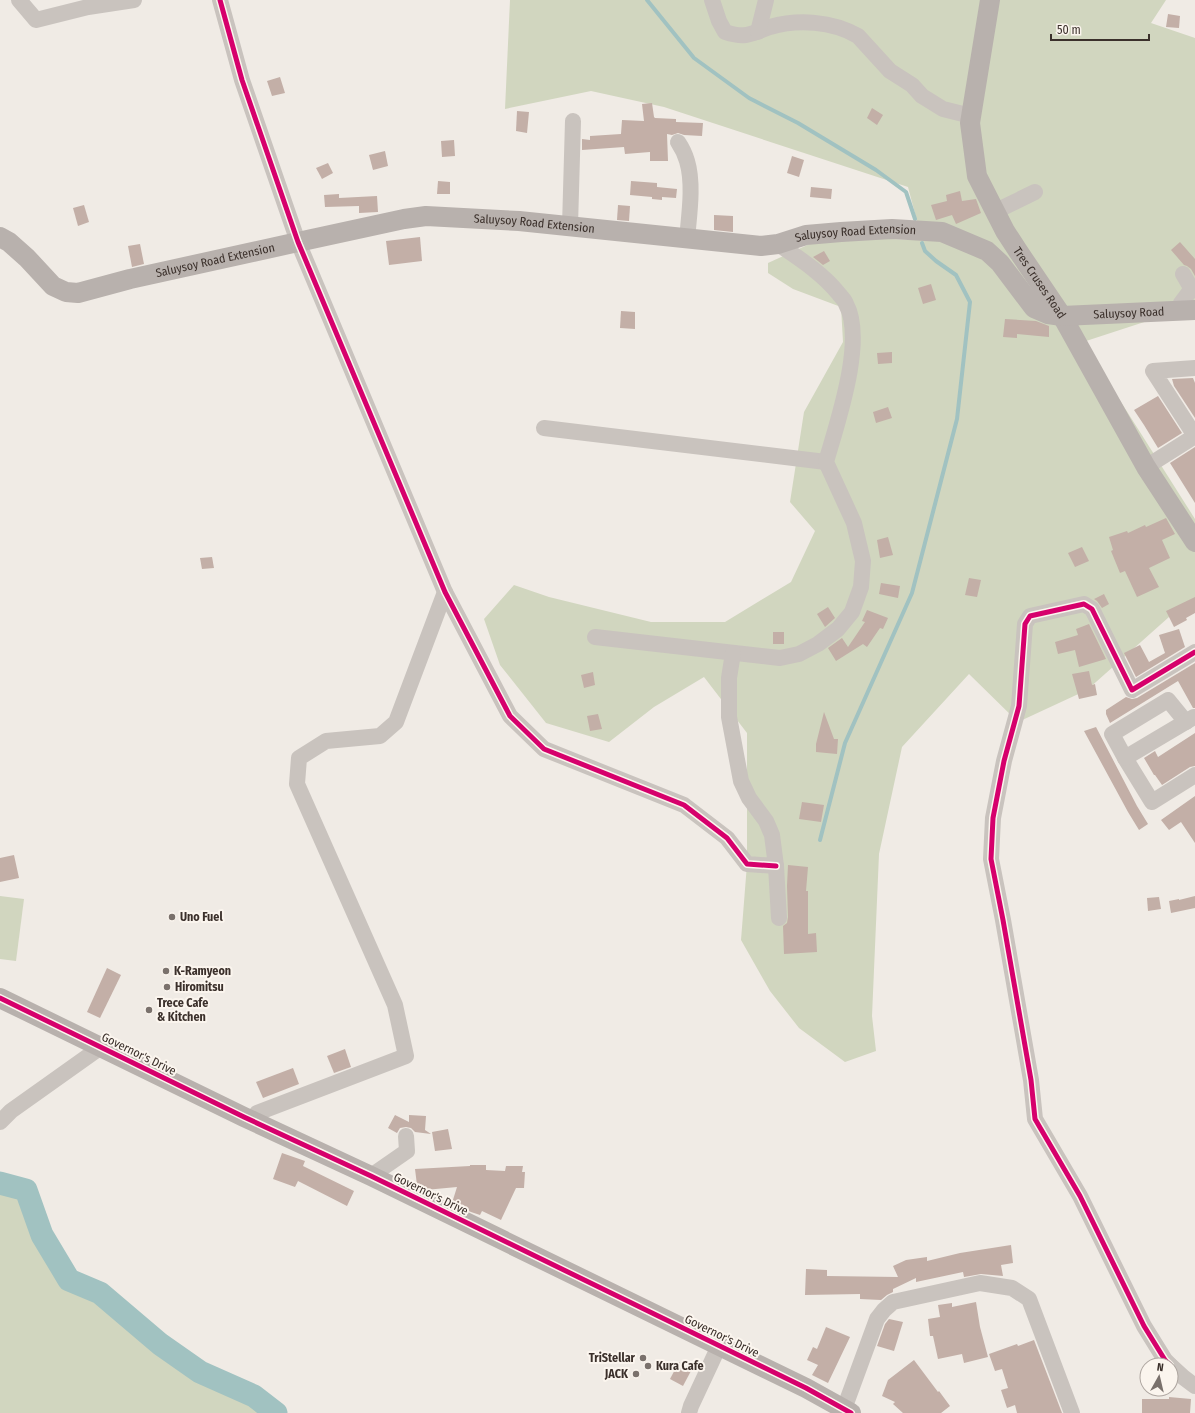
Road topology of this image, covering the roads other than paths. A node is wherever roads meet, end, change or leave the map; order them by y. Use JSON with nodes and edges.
{"nodes":[{"id":1,"x":19,"y":0,"type":"edge"},
{"id":2,"x":134,"y":0,"type":"edge"},
{"id":3,"x":220,"y":0,"type":"edge"},
{"id":4,"x":712,"y":0,"type":"edge"},
{"id":5,"x":766,"y":0,"type":"edge"},
{"id":6,"x":990,"y":0,"type":"edge"},
{"id":7,"x":758,"y":32,"type":"junction"},
{"id":8,"x":971,"y":116,"type":"junction"},
{"id":9,"x":573,"y":121,"type":"dead end"},
{"id":10,"x":678,"y":142,"type":"dead end"},
{"id":11,"x":1035,"y":192,"type":"dead end"},
{"id":12,"x":996,"y":211,"type":"junction"},
{"id":13,"x":570,"y":226,"type":"junction"},
{"id":14,"x":0,"y":237,"type":"edge"},
{"id":15,"x":687,"y":239,"type":"junction"},
{"id":16,"x":298,"y":242,"type":"junction"},
{"id":17,"x":778,"y":244,"type":"junction"},
{"id":18,"x":1183,"y":274,"type":"dead end"},
{"id":19,"x":1187,"y":311,"type":"edge"},
{"id":20,"x":1062,"y":316,"type":"junction"},
{"id":21,"x":1195,"y":368,"type":"edge"},
{"id":22,"x":544,"y":428,"type":"dead end"},
{"id":23,"x":826,"y":462,"type":"junction"},
{"id":24,"x":1146,"y":467,"type":"junction"},
{"id":25,"x":1195,"y":542,"type":"edge"},
{"id":26,"x":445,"y":592,"type":"junction"},
{"id":27,"x":595,"y":637,"type":"dead end"},
{"id":28,"x":1195,"y":652,"type":"edge"},
{"id":29,"x":733,"y":653,"type":"junction"},
{"id":30,"x":1190,"y":719,"type":"edge"},
{"id":31,"x":1125,"y":758,"type":"junction"},
{"id":32,"x":1195,"y":775,"type":"edge"},
{"id":33,"x":776,"y":866,"type":"junction"},
{"id":34,"x":779,"y":918,"type":"dead end"},
{"id":35,"x":0,"y":998,"type":"edge"},
{"id":36,"x":101,"y":1047,"type":"junction"},
{"id":37,"x":252,"y":1121,"type":"junction"},
{"id":38,"x":0,"y":1122,"type":"edge"},
{"id":39,"x":406,"y":1136,"type":"dead end"},
{"id":40,"x":371,"y":1176,"type":"junction"},
{"id":41,"x":719,"y":1346,"type":"junction"},
{"id":42,"x":1163,"y":1357,"type":"edge"},
{"id":43,"x":1179,"y":1373,"type":"edge"},
{"id":44,"x":1195,"y":1386,"type":"edge"},
{"id":45,"x":848,"y":1411,"type":"edge"},
{"id":46,"x":689,"y":1413,"type":"edge"},
{"id":47,"x":1072,"y":1413,"type":"edge"}],
"edges":[{"from":1,"to":2,"type":"street"},
{"from":3,"to":16,"type":"street"},
{"from":4,"to":7,"type":"street"},
{"from":5,"to":7,"type":"street"},
{"from":6,"to":8,"type":"main road","name":"Tres Cruses Road"},
{"from":7,"to":8,"type":"street"},
{"from":8,"to":12,"type":"main road","name":"Tres Cruses Road"},
{"from":9,"to":13,"type":"street"},
{"from":10,"to":15,"type":"street"},
{"from":11,"to":12,"type":"street"},
{"from":12,"to":20,"type":"main road","name":"Tres Cruses Road"},
{"from":13,"to":15,"type":"main road","name":"Saluysoy Road Extension"},
{"from":13,"to":16,"type":"main road","name":"Saluysoy Road Extension"},
{"from":14,"to":16,"type":"main road","name":"Saluysoy Road Extension"},
{"from":15,"to":17,"type":"main road","name":"Saluysoy Road Extension"},
{"from":16,"to":26,"type":"street"},
{"from":17,"to":20,"type":"main road","name":"Saluysoy Road Extension"},
{"from":17,"to":23,"type":"street"},
{"from":18,"to":19,"type":"street"},
{"from":19,"to":20,"type":"main road","name":"Saluysoy Road"},
{"from":20,"to":24,"type":"main road","name":"Tres Cruses Road"},
{"from":21,"to":24,"type":"street"},
{"from":22,"to":23,"type":"street"},
{"from":23,"to":29,"type":"street"},
{"from":24,"to":25,"type":"main road","name":"Tres Cruses Road"},
{"from":26,"to":33,"type":"street"},
{"from":26,"to":37,"type":"street"},
{"from":27,"to":29,"type":"street"},
{"from":28,"to":42,"type":"street"},
{"from":29,"to":33,"type":"street"},
{"from":30,"to":31,"type":"street"},
{"from":30,"to":31,"type":"street"},
{"from":31,"to":32,"type":"street"},
{"from":33,"to":34,"type":"street"},
{"from":35,"to":36,"type":"main road","name":"Governor's Drive"},
{"from":36,"to":37,"type":"main road","name":"Governor's Drive"},
{"from":36,"to":38,"type":"street"},
{"from":37,"to":40,"type":"main road","name":"Governor's Drive"},
{"from":39,"to":40,"type":"street"},
{"from":40,"to":41,"type":"main road","name":"Governor's Drive"},
{"from":41,"to":45,"type":"main road","name":"Governor's Drive"},
{"from":41,"to":46,"type":"street"},
{"from":43,"to":44,"type":"street"},
{"from":45,"to":47,"type":"street"}]}
